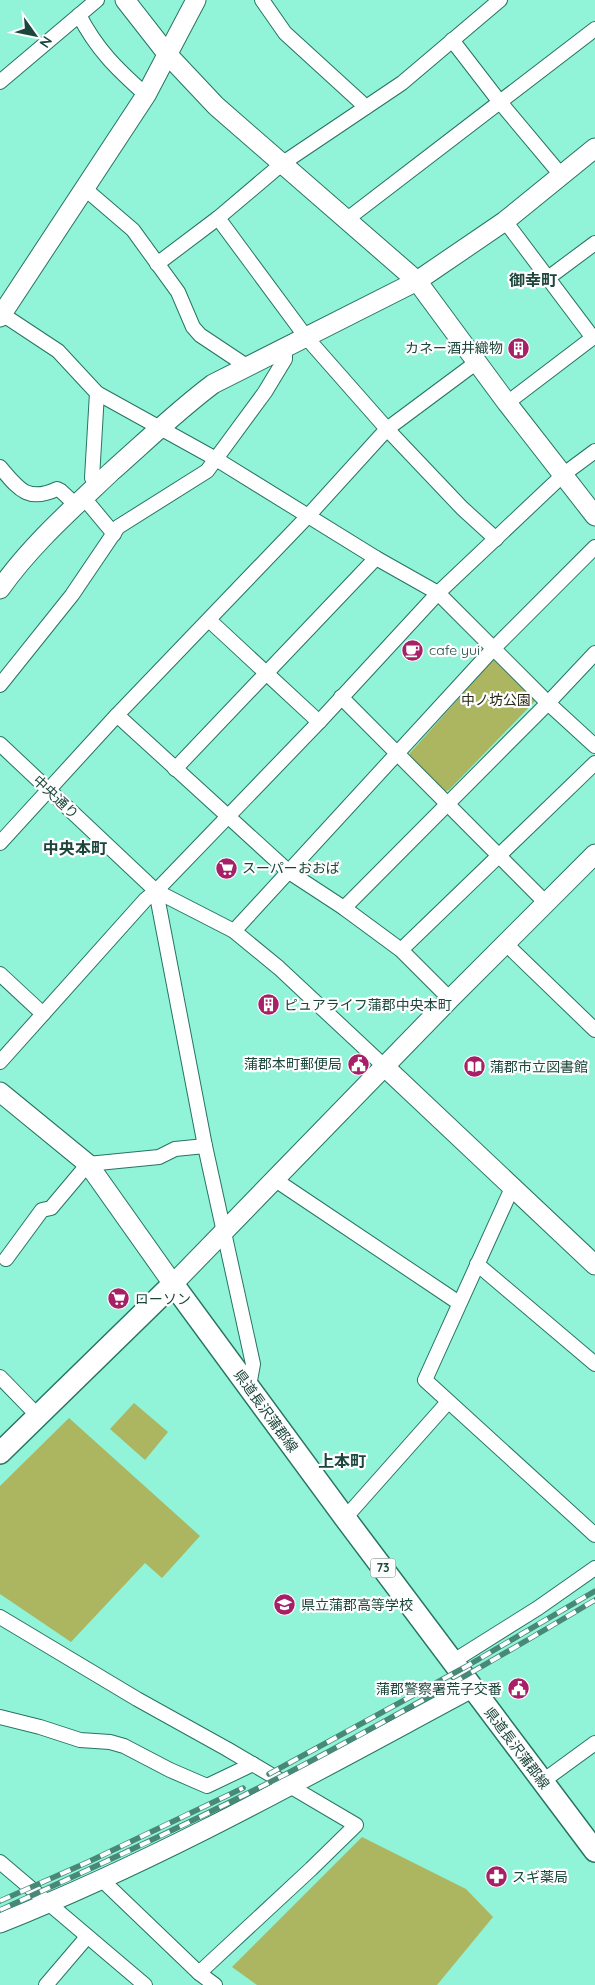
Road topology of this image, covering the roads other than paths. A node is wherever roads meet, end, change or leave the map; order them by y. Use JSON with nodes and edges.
{"nodes":[{"id":1,"x":97,"y":0,"type":"edge"},
{"id":2,"x":125,"y":0,"type":"edge"},
{"id":3,"x":196,"y":0,"type":"edge"},
{"id":4,"x":262,"y":0,"type":"edge"},
{"id":5,"x":500,"y":0,"type":"edge"},
{"id":6,"x":79,"y":15,"type":"junction"},
{"id":7,"x":595,"y":29,"type":"edge"},
{"id":8,"x":452,"y":40,"type":"junction"},
{"id":9,"x":168,"y":55,"type":"junction"},
{"id":10,"x":3,"y":74,"type":"edge"},
{"id":11,"x":146,"y":95,"type":"junction"},
{"id":12,"x":499,"y":101,"type":"junction"},
{"id":13,"x":366,"y":107,"type":"junction"},
{"id":14,"x":595,"y":148,"type":"edge"},
{"id":15,"x":283,"y":164,"type":"junction"},
{"id":16,"x":561,"y":176,"type":"junction"},
{"id":17,"x":84,"y":188,"type":"junction"},
{"id":18,"x":218,"y":218,"type":"junction"},
{"id":19,"x":346,"y":220,"type":"junction"},
{"id":20,"x":504,"y":221,"type":"junction"},
{"id":21,"x":595,"y":243,"type":"edge"},
{"id":22,"x":157,"y":264,"type":"junction"},
{"id":23,"x":548,"y":278,"type":"junction"},
{"id":24,"x":416,"y":281,"type":"junction"},
{"id":25,"x":1,"y":315,"type":"edge"},
{"id":26,"x":306,"y":337,"type":"junction"},
{"id":27,"x":594,"y":337,"type":"edge"},
{"id":28,"x":285,"y":348,"type":"junction"},
{"id":29,"x":476,"y":362,"type":"junction"},
{"id":30,"x":248,"y":367,"type":"junction"},
{"id":31,"x":97,"y":393,"type":"junction"},
{"id":32,"x":507,"y":403,"type":"junction"},
{"id":33,"x":161,"y":427,"type":"junction"},
{"id":34,"x":387,"y":429,"type":"junction"},
{"id":35,"x":595,"y":451,"type":"edge"},
{"id":36,"x":216,"y":460,"type":"junction"},
{"id":37,"x":0,"y":467,"type":"edge"},
{"id":38,"x":564,"y":474,"type":"junction"},
{"id":39,"x":85,"y":496,"type":"junction"},
{"id":40,"x":308,"y":516,"type":"junction"},
{"id":41,"x":595,"y":516,"type":"edge"},
{"id":42,"x":114,"y":534,"type":"junction"},
{"id":43,"x":496,"y":539,"type":"junction"},
{"id":44,"x":595,"y":547,"type":"edge"},
{"id":45,"x":376,"y":558,"type":"junction"},
{"id":46,"x":0,"y":589,"type":"edge"},
{"id":47,"x":438,"y":593,"type":"junction"},
{"id":48,"x":209,"y":620,"type":"junction"},
{"id":49,"x":494,"y":648,"type":"junction"},
{"id":50,"x":595,"y":653,"type":"edge"},
{"id":51,"x":267,"y":673,"type":"junction"},
{"id":52,"x":0,"y":685,"type":"edge"},
{"id":53,"x":341,"y":697,"type":"junction"},
{"id":54,"x":548,"y":703,"type":"junction"},
{"id":55,"x":117,"y":716,"type":"junction"},
{"id":56,"x":319,"y":722,"type":"junction"},
{"id":57,"x":0,"y":744,"type":"edge"},
{"id":58,"x":595,"y":746,"type":"edge"},
{"id":59,"x":397,"y":754,"type":"junction"},
{"id":60,"x":595,"y":763,"type":"edge"},
{"id":61,"x":176,"y":769,"type":"junction"},
{"id":62,"x":49,"y":791,"type":"junction"},
{"id":63,"x":448,"y":805,"type":"junction"},
{"id":64,"x":227,"y":817,"type":"junction"},
{"id":65,"x":0,"y":843,"type":"edge"},
{"id":66,"x":499,"y":854,"type":"junction"},
{"id":67,"x":595,"y":854,"type":"edge"},
{"id":68,"x":289,"y":872,"type":"junction"},
{"id":69,"x":156,"y":891,"type":"junction"},
{"id":70,"x":546,"y":903,"type":"junction"},
{"id":71,"x":344,"y":908,"type":"junction"},
{"id":72,"x":234,"y":931,"type":"junction"},
{"id":73,"x":506,"y":944,"type":"junction"},
{"id":74,"x":401,"y":950,"type":"junction"},
{"id":75,"x":0,"y":974,"type":"edge"},
{"id":76,"x":450,"y":999,"type":"junction"},
{"id":77,"x":42,"y":1014,"type":"junction"},
{"id":78,"x":595,"y":1030,"type":"edge"},
{"id":79,"x":0,"y":1062,"type":"edge"},
{"id":80,"x":384,"y":1066,"type":"junction"},
{"id":81,"x":0,"y":1092,"type":"edge"},
{"id":82,"x":205,"y":1146,"type":"junction"},
{"id":83,"x":88,"y":1164,"type":"junction"},
{"id":84,"x":274,"y":1179,"type":"junction"},
{"id":85,"x":512,"y":1188,"type":"junction"},
{"id":86,"x":223,"y":1232,"type":"junction"},
{"id":87,"x":6,"y":1259,"type":"dead end"},
{"id":88,"x":477,"y":1264,"type":"junction"},
{"id":89,"x":595,"y":1266,"type":"edge"},
{"id":90,"x":173,"y":1284,"type":"junction"},
{"id":91,"x":459,"y":1303,"type":"junction"},
{"id":92,"x":595,"y":1364,"type":"edge"},
{"id":93,"x":0,"y":1377,"type":"edge"},
{"id":94,"x":249,"y":1386,"type":"junction"},
{"id":95,"x":448,"y":1402,"type":"junction"},
{"id":96,"x":38,"y":1416,"type":"junction"},
{"id":97,"x":0,"y":1453,"type":"edge"},
{"id":98,"x":345,"y":1518,"type":"junction"},
{"id":99,"x":595,"y":1535,"type":"edge"},
{"id":100,"x":595,"y":1568,"type":"edge"},
{"id":101,"x":0,"y":1617,"type":"edge"},
{"id":102,"x":452,"y":1662,"type":"junction"},
{"id":103,"x":472,"y":1688,"type":"junction"},
{"id":104,"x":0,"y":1717,"type":"edge"},
{"id":105,"x":595,"y":1743,"type":"edge"},
{"id":106,"x":252,"y":1764,"type":"junction"},
{"id":107,"x":543,"y":1782,"type":"junction"},
{"id":108,"x":289,"y":1786,"type":"junction"},
{"id":109,"x":595,"y":1851,"type":"edge"},
{"id":110,"x":0,"y":1862,"type":"edge"},
{"id":111,"x":102,"y":1880,"type":"junction"},
{"id":112,"x":48,"y":1904,"type":"junction"},
{"id":113,"x":0,"y":1923,"type":"edge"},
{"id":114,"x":87,"y":1936,"type":"junction"},
{"id":115,"x":199,"y":1973,"type":"junction"},
{"id":116,"x":139,"y":1983,"type":"edge"},
{"id":117,"x":46,"y":1985,"type":"edge"},
{"id":118,"x":215,"y":1985,"type":"edge"}],
"edges":[{"from":1,"to":6,"type":"street"},
{"from":2,"to":9,"type":"street"},
{"from":3,"to":9,"type":"street"},
{"from":4,"to":13,"type":"street"},
{"from":5,"to":8,"type":"street"},
{"from":6,"to":10,"type":"street"},
{"from":6,"to":11,"type":"street"},
{"from":7,"to":12,"type":"street"},
{"from":8,"to":12,"type":"street"},
{"from":8,"to":13,"type":"street"},
{"from":9,"to":11,"type":"street"},
{"from":9,"to":15,"type":"street"},
{"from":11,"to":17,"type":"street"},
{"from":12,"to":16,"type":"street"},
{"from":12,"to":19,"type":"street"},
{"from":13,"to":15,"type":"street"},
{"from":14,"to":16,"type":"street"},
{"from":15,"to":18,"type":"street"},
{"from":15,"to":19,"type":"street"},
{"from":16,"to":20,"type":"street"},
{"from":17,"to":22,"type":"street"},
{"from":17,"to":25,"type":"street"},
{"from":18,"to":22,"type":"street"},
{"from":18,"to":26,"type":"street"},
{"from":19,"to":24,"type":"street"},
{"from":20,"to":23,"type":"street"},
{"from":20,"to":24,"type":"street"},
{"from":21,"to":23,"type":"street"},
{"from":22,"to":30,"type":"street"},
{"from":23,"to":27,"type":"street"},
{"from":24,"to":26,"type":"street"},
{"from":24,"to":29,"type":"street"},
{"from":25,"to":31,"type":"street"},
{"from":26,"to":28,"type":"street"},
{"from":26,"to":34,"type":"street"},
{"from":27,"to":32,"type":"street"},
{"from":28,"to":30,"type":"street"},
{"from":28,"to":36,"type":"street"},
{"from":29,"to":32,"type":"street"},
{"from":29,"to":34,"type":"street"},
{"from":30,"to":33,"type":"street"},
{"from":31,"to":33,"type":"street"},
{"from":31,"to":39,"type":"street"},
{"from":32,"to":38,"type":"street"},
{"from":33,"to":36,"type":"street"},
{"from":33,"to":39,"type":"street"},
{"from":34,"to":40,"type":"street"},
{"from":34,"to":43,"type":"street"},
{"from":35,"to":38,"type":"street"},
{"from":36,"to":40,"type":"street"},
{"from":36,"to":42,"type":"street"},
{"from":37,"to":39,"type":"street"},
{"from":38,"to":41,"type":"street"},
{"from":38,"to":43,"type":"street"},
{"from":39,"to":42,"type":"street"},
{"from":39,"to":46,"type":"street"},
{"from":40,"to":45,"type":"street"},
{"from":40,"to":48,"type":"street"},
{"from":42,"to":52,"type":"street"},
{"from":43,"to":47,"type":"street"},
{"from":44,"to":49,"type":"street"},
{"from":45,"to":47,"type":"street"},
{"from":45,"to":51,"type":"street"},
{"from":47,"to":49,"type":"street"},
{"from":47,"to":53,"type":"street"},
{"from":48,"to":51,"type":"street"},
{"from":48,"to":55,"type":"street"},
{"from":49,"to":54,"type":"street"},
{"from":49,"to":59,"type":"street"},
{"from":50,"to":54,"type":"street"},
{"from":51,"to":56,"type":"street"},
{"from":51,"to":61,"type":"street"},
{"from":53,"to":56,"type":"street"},
{"from":53,"to":59,"type":"street"},
{"from":54,"to":58,"type":"street"},
{"from":54,"to":63,"type":"street"},
{"from":55,"to":61,"type":"street"},
{"from":55,"to":62,"type":"street"},
{"from":56,"to":64,"type":"street"},
{"from":57,"to":62,"type":"street","name":"中央通り"},
{"from":59,"to":63,"type":"street"},
{"from":59,"to":68,"type":"street"},
{"from":60,"to":66,"type":"street"},
{"from":61,"to":64,"type":"street"},
{"from":62,"to":65,"type":"street"},
{"from":62,"to":69,"type":"street","name":"中央通り"},
{"from":63,"to":66,"type":"street"},
{"from":63,"to":71,"type":"street"},
{"from":64,"to":68,"type":"street"},
{"from":64,"to":69,"type":"street"},
{"from":66,"to":70,"type":"street"},
{"from":66,"to":74,"type":"street"},
{"from":67,"to":70,"type":"street"},
{"from":68,"to":71,"type":"street"},
{"from":68,"to":72,"type":"street"},
{"from":69,"to":72,"type":"street","name":"中央通り"},
{"from":69,"to":77,"type":"street"},
{"from":69,"to":82,"type":"street"},
{"from":70,"to":73,"type":"street"},
{"from":71,"to":74,"type":"street"},
{"from":72,"to":80,"type":"street","name":"中央通り"},
{"from":73,"to":76,"type":"street"},
{"from":73,"to":78,"type":"street"},
{"from":74,"to":76,"type":"street"},
{"from":75,"to":77,"type":"street"},
{"from":76,"to":80,"type":"street"},
{"from":77,"to":79,"type":"street"},
{"from":80,"to":84,"type":"street"},
{"from":80,"to":85,"type":"street"},
{"from":81,"to":83,"type":"street"},
{"from":82,"to":83,"type":"street"},
{"from":82,"to":86,"type":"street"},
{"from":83,"to":87,"type":"street"},
{"from":83,"to":90,"type":"street"},
{"from":84,"to":86,"type":"street"},
{"from":84,"to":91,"type":"street"},
{"from":85,"to":88,"type":"street"},
{"from":85,"to":89,"type":"street"},
{"from":86,"to":90,"type":"street"},
{"from":86,"to":94,"type":"street"},
{"from":88,"to":91,"type":"street"},
{"from":88,"to":92,"type":"street"},
{"from":90,"to":94,"type":"main road","name":"県道長沢蒲郡線","number":"73"},
{"from":90,"to":96,"type":"main road"},
{"from":91,"to":95,"type":"street"},
{"from":93,"to":96,"type":"street"},
{"from":94,"to":98,"type":"main road","name":"県道長沢蒲郡線","number":"73"},
{"from":95,"to":98,"type":"street"},
{"from":95,"to":99,"type":"street"},
{"from":96,"to":97,"type":"main road"},
{"from":98,"to":102,"type":"main road","name":"県道長沢蒲郡線","number":"73"},
{"from":100,"to":102,"type":"street"},
{"from":101,"to":106,"type":"street"},
{"from":102,"to":103,"type":"main road","name":"県道長沢蒲郡線","number":"73"},
{"from":103,"to":107,"type":"main road","name":"県道長沢蒲郡線","number":"73"},
{"from":103,"to":108,"type":"street"},
{"from":104,"to":106,"type":"street"},
{"from":105,"to":107,"type":"street"},
{"from":106,"to":108,"type":"street"},
{"from":107,"to":109,"type":"main road","name":"県道長沢蒲郡線","number":"73"},
{"from":108,"to":111,"type":"street"},
{"from":108,"to":115,"type":"street"},
{"from":110,"to":112,"type":"street"},
{"from":111,"to":112,"type":"street"},
{"from":111,"to":115,"type":"street"},
{"from":112,"to":113,"type":"street"},
{"from":112,"to":114,"type":"street"},
{"from":114,"to":116,"type":"street"},
{"from":114,"to":117,"type":"street"},
{"from":115,"to":118,"type":"street"}]}
